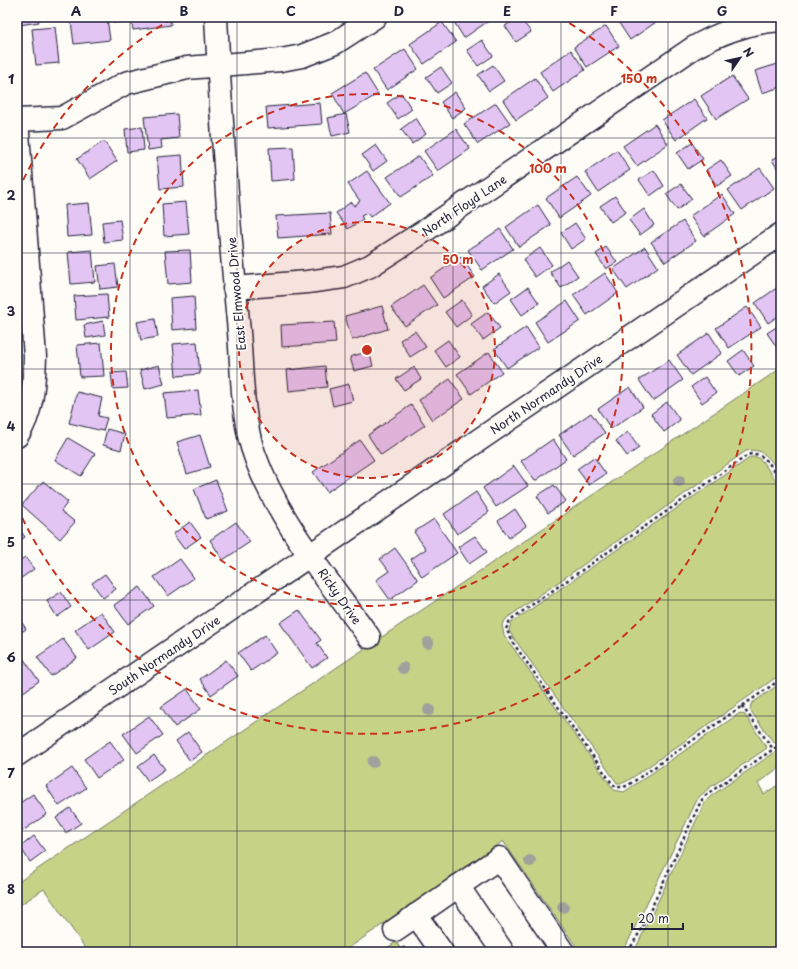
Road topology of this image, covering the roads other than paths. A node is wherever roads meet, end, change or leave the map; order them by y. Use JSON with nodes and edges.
{"nodes":[{"id":1,"x":216,"y":17,"type":"edge"},
{"id":2,"x":375,"y":17,"type":"edge"},
{"id":3,"x":781,"y":20,"type":"edge"},
{"id":4,"x":218,"y":64,"type":"junction"},
{"id":5,"x":17,"y":120,"type":"edge"},
{"id":6,"x":781,"y":234,"type":"edge"},
{"id":7,"x":234,"y":288,"type":"junction"},
{"id":8,"x":17,"y":436,"type":"edge"},
{"id":9,"x":310,"y":554,"type":"junction"},
{"id":10,"x":369,"y":637,"type":"dead end"},
{"id":11,"x":17,"y":755,"type":"edge"},
{"id":12,"x":458,"y":886,"type":"junction"},
{"id":13,"x":416,"y":915,"type":"junction"},
{"id":14,"x":395,"y":930,"type":"dead end"},
{"id":15,"x":442,"y":952,"type":"edge"},
{"id":16,"x":503,"y":952,"type":"edge"},
{"id":17,"x":563,"y":952,"type":"edge"}],
"edges":[{"from":1,"to":4,"type":"street","name":"East Elmwood Drive"},
{"from":2,"to":4,"type":"street"},
{"from":3,"to":7,"type":"street","name":"North Floyd Lane"},
{"from":4,"to":5,"type":"street"},
{"from":4,"to":7,"type":"street","name":"East Elmwood Drive"},
{"from":5,"to":8,"type":"street"},
{"from":6,"to":9,"type":"street","name":"North Normandy Drive"},
{"from":7,"to":9,"type":"street","name":"East Elmwood Drive"},
{"from":9,"to":10,"type":"street","name":"Ricky Drive"},
{"from":9,"to":11,"type":"street","name":"South Normandy Drive"},
{"from":12,"to":13,"type":"street"},
{"from":12,"to":16,"type":"street"},
{"from":12,"to":17,"type":"street"},
{"from":13,"to":14,"type":"street"},
{"from":13,"to":15,"type":"street"}]}
